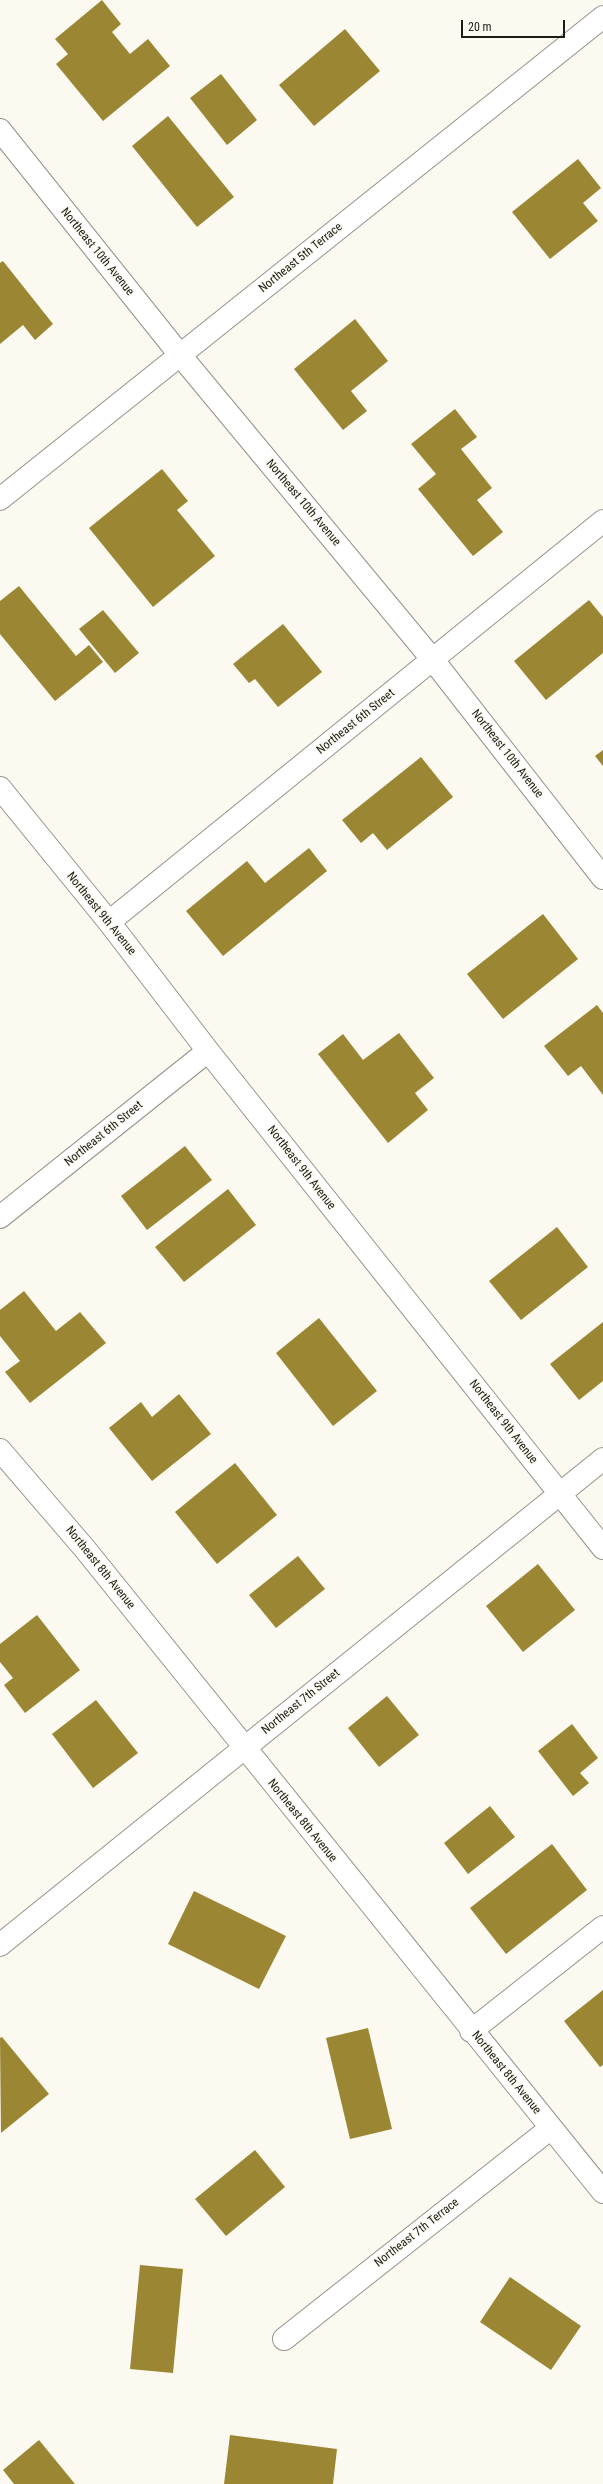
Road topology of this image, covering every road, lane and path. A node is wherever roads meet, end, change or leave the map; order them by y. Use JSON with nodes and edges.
{"nodes":[{"id":1,"x":603,"y":17,"type":"edge"},
{"id":2,"x":0,"y":130,"type":"edge"},
{"id":3,"x":180,"y":355,"type":"junction"},
{"id":4,"x":0,"y":499,"type":"edge"},
{"id":5,"x":603,"y":521,"type":"edge"},
{"id":6,"x":433,"y":660,"type":"junction"},
{"id":7,"x":0,"y":788,"type":"edge"},
{"id":8,"x":603,"y":878,"type":"edge"},
{"id":9,"x":109,"y":922,"type":"junction"},
{"id":10,"x":208,"y":1051,"type":"junction"},
{"id":11,"x":0,"y":1217,"type":"edge"},
{"id":12,"x":0,"y":1450,"type":"edge"},
{"id":13,"x":603,"y":1459,"type":"edge"},
{"id":14,"x":560,"y":1494,"type":"junction"},
{"id":15,"x":603,"y":1548,"type":"edge"},
{"id":16,"x":243,"y":1748,"type":"junction"},
{"id":17,"x":603,"y":1927,"type":"edge"},
{"id":18,"x":0,"y":1945,"type":"edge"},
{"id":19,"x":471,"y":2031,"type":"junction"},
{"id":20,"x":551,"y":2128,"type":"junction"},
{"id":21,"x":603,"y":2192,"type":"edge"},
{"id":22,"x":284,"y":2339,"type":"dead end"}],
"edges":[{"from":1,"to":3,"type":"street","name":"Northeast 5th Terrace"},
{"from":2,"to":3,"type":"street","name":"Northeast 10th Avenue"},
{"from":3,"to":4,"type":"street","name":"Northeast 5th Terrace"},
{"from":3,"to":6,"type":"street","name":"Northeast 10th Avenue"},
{"from":5,"to":6,"type":"street","name":"Northeast 6th Street"},
{"from":6,"to":8,"type":"street","name":"Northeast 10th Avenue"},
{"from":6,"to":9,"type":"street","name":"Northeast 6th Street"},
{"from":7,"to":9,"type":"street","name":"Northeast 9th Avenue"},
{"from":9,"to":10,"type":"street","name":"Northeast 9th Avenue"},
{"from":10,"to":11,"type":"street","name":"Northeast 6th Street"},
{"from":10,"to":14,"type":"street","name":"Northeast 9th Avenue"},
{"from":12,"to":16,"type":"street","name":"Northeast 8th Avenue"},
{"from":13,"to":14,"type":"street","name":"Northeast 7th Street"},
{"from":14,"to":15,"type":"street","name":"Northeast 9th Avenue"},
{"from":14,"to":16,"type":"street","name":"Northeast 7th Street"},
{"from":16,"to":18,"type":"street","name":"Northeast 7th Street"},
{"from":16,"to":19,"type":"street","name":"Northeast 8th Avenue"},
{"from":17,"to":19,"type":"street"},
{"from":19,"to":20,"type":"street","name":"Northeast 8th Avenue"},
{"from":20,"to":21,"type":"street","name":"Northeast 8th Avenue"},
{"from":20,"to":22,"type":"street","name":"Northeast 7th Terrace"}]}
